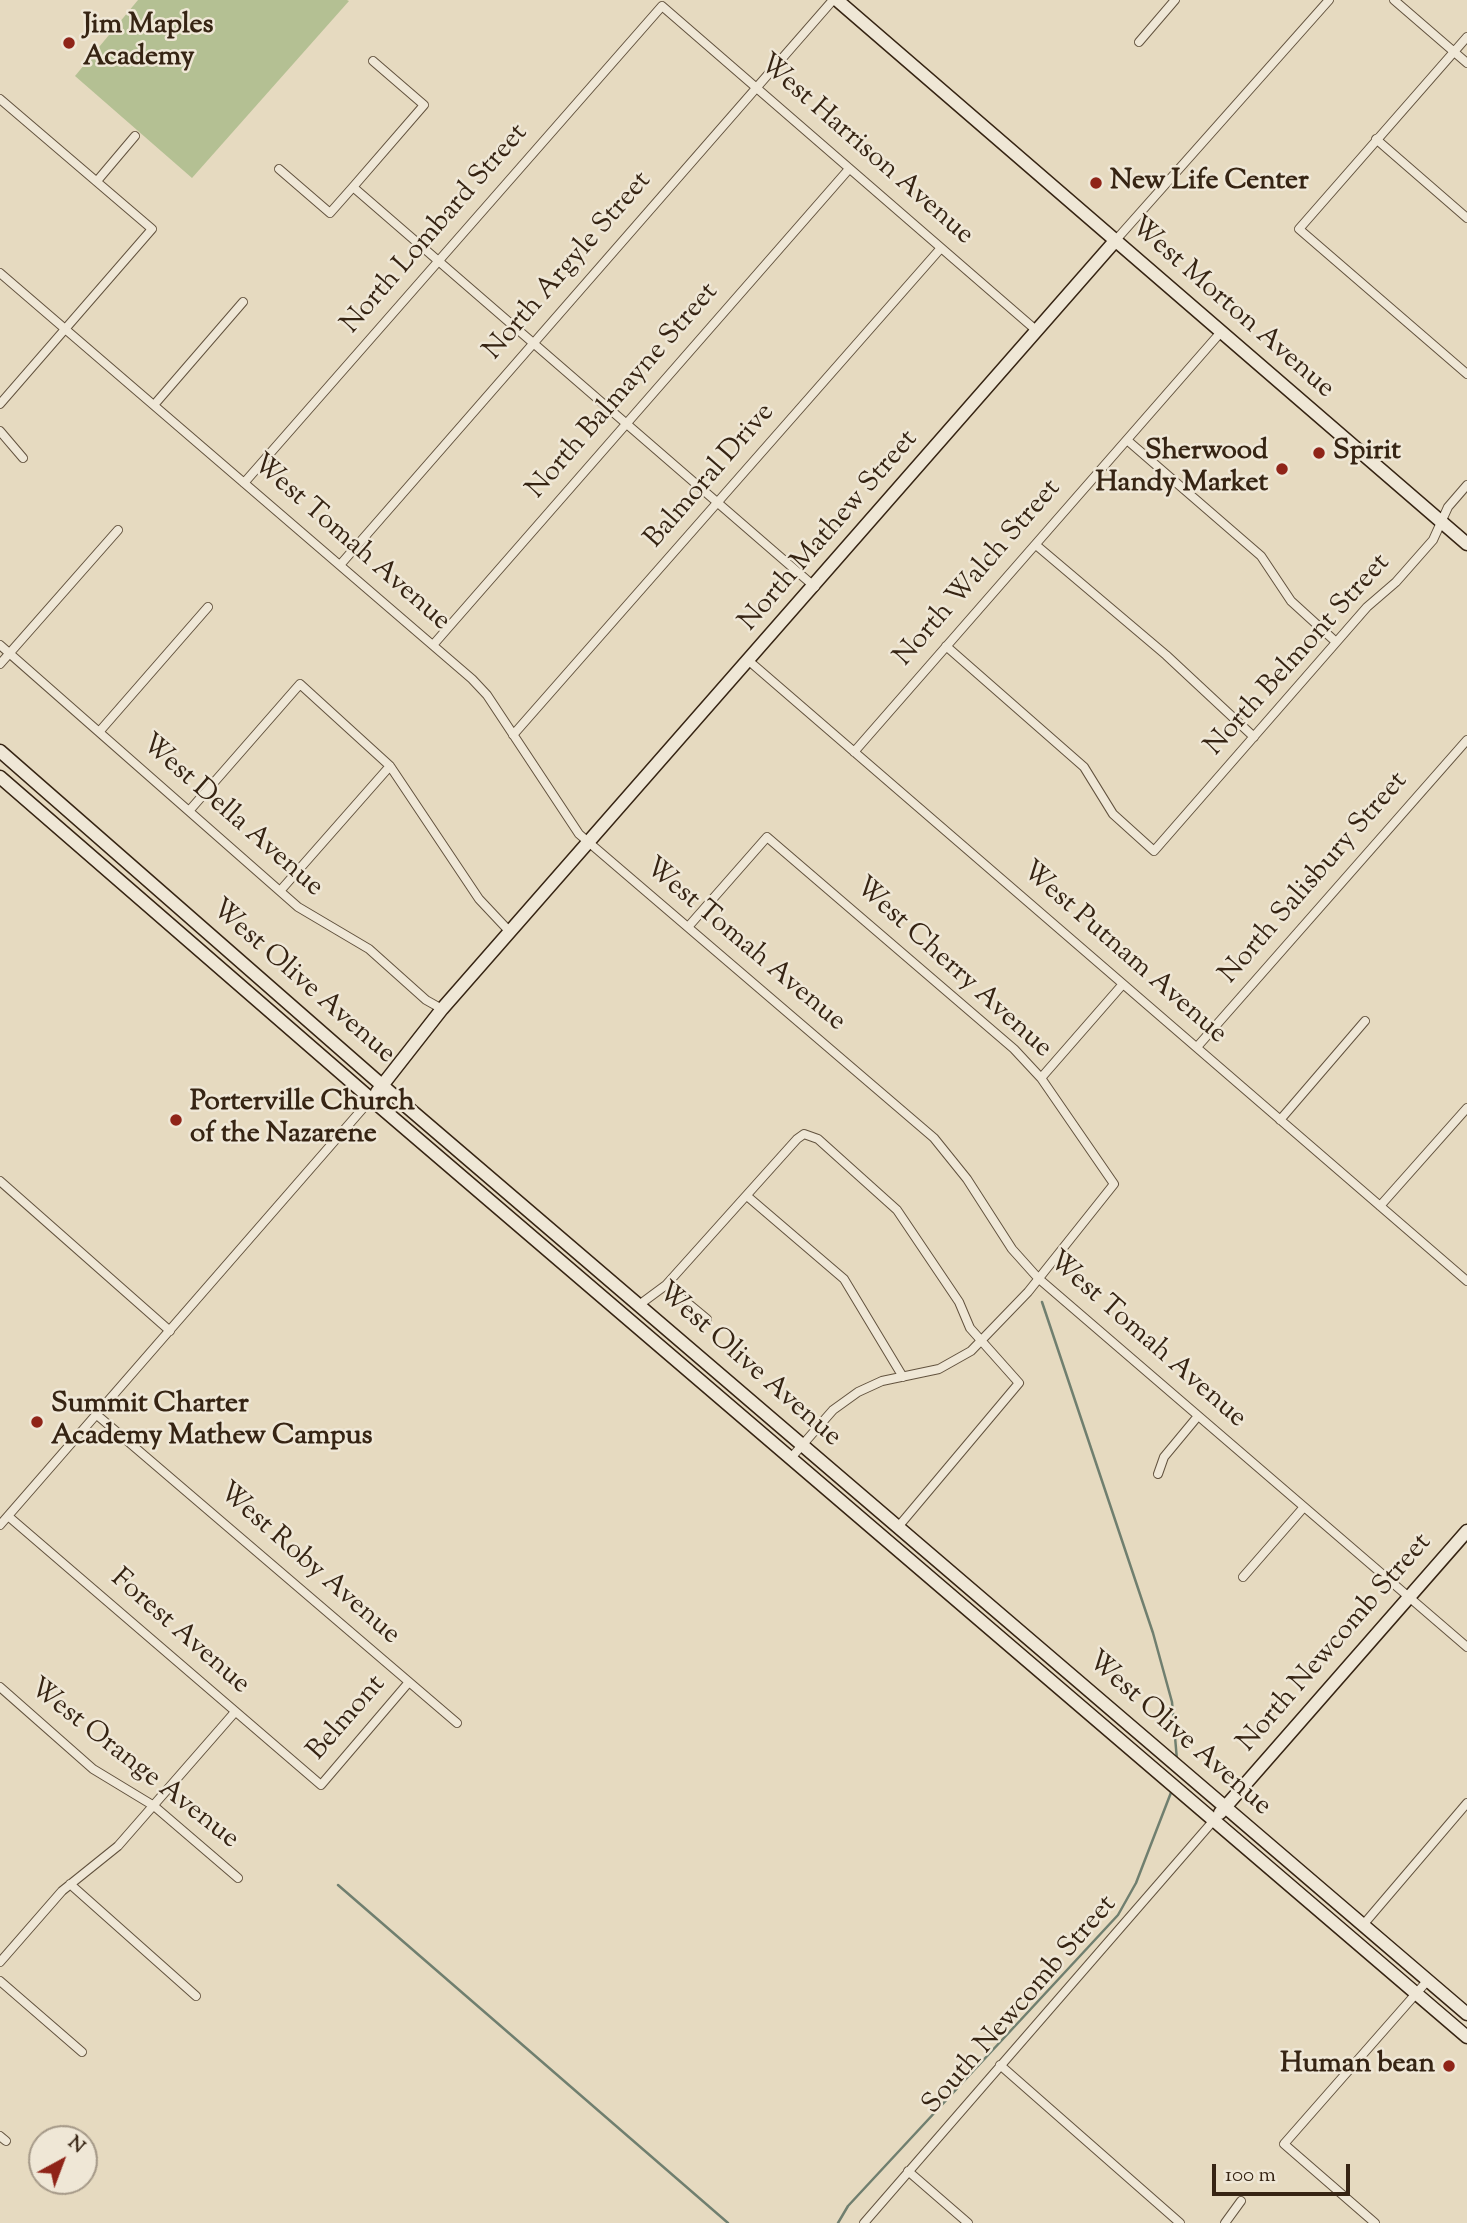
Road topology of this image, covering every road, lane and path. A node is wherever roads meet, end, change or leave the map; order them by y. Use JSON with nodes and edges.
{"nodes":[{"id":1,"x":835,"y":0,"type":"edge"},
{"id":2,"x":1175,"y":0,"type":"edge"},
{"id":3,"x":1329,"y":0,"type":"edge"},
{"id":4,"x":1394,"y":0,"type":"edge"},
{"id":5,"x":662,"y":6,"type":"joint"},
{"id":6,"x":1467,"y":37,"type":"edge"},
{"id":7,"x":1139,"y":42,"type":"dead end"},
{"id":8,"x":1454,"y":52,"type":"junction"},
{"id":9,"x":373,"y":61,"type":"dead end"},
{"id":10,"x":1467,"y":63,"type":"edge"},
{"id":11,"x":756,"y":87,"type":"junction"},
{"id":12,"x":0,"y":99,"type":"edge"},
{"id":13,"x":135,"y":136,"type":"dead end"},
{"id":14,"x":1376,"y":139,"type":"junction"},
{"id":15,"x":279,"y":169,"type":"dead end"},
{"id":16,"x":849,"y":169,"type":"junction"},
{"id":17,"x":97,"y":181,"type":"junction"},
{"id":18,"x":353,"y":187,"type":"junction"},
{"id":19,"x":1467,"y":218,"type":"edge"},
{"id":20,"x":1115,"y":241,"type":"junction"},
{"id":21,"x":941,"y":248,"type":"junction"},
{"id":22,"x":439,"y":261,"type":"junction"},
{"id":23,"x":0,"y":273,"type":"edge"},
{"id":24,"x":243,"y":303,"type":"dead end"},
{"id":25,"x":66,"y":329,"type":"junction"},
{"id":26,"x":1037,"y":331,"type":"junction"},
{"id":27,"x":1221,"y":332,"type":"junction"},
{"id":28,"x":533,"y":342,"type":"junction"},
{"id":29,"x":1467,"y":374,"type":"edge"},
{"id":30,"x":0,"y":404,"type":"edge"},
{"id":31,"x":154,"y":405,"type":"junction"},
{"id":32,"x":628,"y":424,"type":"junction"},
{"id":33,"x":0,"y":431,"type":"edge"},
{"id":34,"x":1127,"y":440,"type":"junction"},
{"id":35,"x":23,"y":458,"type":"dead end"},
{"id":36,"x":244,"y":483,"type":"junction"},
{"id":37,"x":1467,"y":485,"type":"edge"},
{"id":38,"x":719,"y":502,"type":"junction"},
{"id":39,"x":1441,"y":522,"type":"junction"},
{"id":40,"x":118,"y":530,"type":"dead end"},
{"id":41,"x":1467,"y":544,"type":"edge"},
{"id":42,"x":1035,"y":545,"type":"junction"},
{"id":43,"x":340,"y":565,"type":"junction"},
{"id":44,"x":815,"y":587,"type":"junction"},
{"id":45,"x":208,"y":607,"type":"dead end"},
{"id":46,"x":1336,"y":642,"type":"junction"},
{"id":47,"x":0,"y":645,"type":"edge"},
{"id":48,"x":433,"y":645,"type":"junction"},
{"id":49,"x":946,"y":646,"type":"junction"},
{"id":50,"x":9,"y":653,"type":"junction"},
{"id":51,"x":749,"y":661,"type":"junction"},
{"id":52,"x":0,"y":664,"type":"edge"},
{"id":53,"x":99,"y":732,"type":"junction"},
{"id":54,"x":513,"y":735,"type":"junction"},
{"id":55,"x":1254,"y":737,"type":"junction"},
{"id":56,"x":1467,"y":740,"type":"edge"},
{"id":57,"x":0,"y":751,"type":"edge"},
{"id":58,"x":854,"y":752,"type":"junction"},
{"id":59,"x":390,"y":766,"type":"junction"},
{"id":60,"x":0,"y":777,"type":"edge"},
{"id":61,"x":189,"y":811,"type":"junction"},
{"id":62,"x":590,"y":843,"type":"junction"},
{"id":63,"x":280,"y":891,"type":"junction"},
{"id":64,"x":688,"y":927,"type":"junction"},
{"id":65,"x":510,"y":932,"type":"junction"},
{"id":66,"x":1123,"y":984,"type":"junction"},
{"id":67,"x":442,"y":1009,"type":"junction"},
{"id":68,"x":1365,"y":1021,"type":"dead end"},
{"id":69,"x":1197,"y":1047,"type":"junction"},
{"id":70,"x":1041,"y":1078,"type":"junction"},
{"id":71,"x":382,"y":1085,"type":"junction"},
{"id":72,"x":371,"y":1099,"type":"junction"},
{"id":73,"x":1467,"y":1108,"type":"edge"},
{"id":74,"x":1280,"y":1121,"type":"junction"},
{"id":75,"x":0,"y":1181,"type":"edge"},
{"id":76,"x":747,"y":1196,"type":"junction"},
{"id":77,"x":1380,"y":1206,"type":"junction"},
{"id":78,"x":1038,"y":1278,"type":"junction"},
{"id":79,"x":1467,"y":1281,"type":"edge"},
{"id":80,"x":666,"y":1285,"type":"junction"},
{"id":81,"x":639,"y":1306,"type":"junction"},
{"id":82,"x":707,"y":1319,"type":"dead end"},
{"id":83,"x":170,"y":1331,"type":"junction"},
{"id":84,"x":981,"y":1342,"type":"junction"},
{"id":85,"x":903,"y":1377,"type":"junction"},
{"id":86,"x":97,"y":1415,"type":"junction"},
{"id":87,"x":1198,"y":1416,"type":"junction"},
{"id":88,"x":802,"y":1445,"type":"junction"},
{"id":89,"x":790,"y":1459,"type":"junction"},
{"id":90,"x":1158,"y":1475,"type":"dead end"},
{"id":91,"x":1304,"y":1507,"type":"junction"},
{"id":92,"x":8,"y":1516,"type":"junction"},
{"id":93,"x":0,"y":1525,"type":"edge"},
{"id":94,"x":898,"y":1527,"type":"junction"},
{"id":95,"x":1467,"y":1531,"type":"edge"},
{"id":96,"x":1243,"y":1577,"type":"dead end"},
{"id":97,"x":1409,"y":1597,"type":"junction"},
{"id":98,"x":1467,"y":1647,"type":"edge"},
{"id":99,"x":409,"y":1682,"type":"junction"},
{"id":100,"x":0,"y":1687,"type":"edge"},
{"id":101,"x":235,"y":1712,"type":"junction"},
{"id":102,"x":457,"y":1723,"type":"dead end"},
{"id":103,"x":321,"y":1785,"type":"joint"},
{"id":104,"x":1467,"y":1802,"type":"edge"},
{"id":105,"x":153,"y":1806,"type":"junction"},
{"id":106,"x":1225,"y":1807,"type":"junction"},
{"id":107,"x":1214,"y":1820,"type":"junction"},
{"id":108,"x":238,"y":1878,"type":"dead end"},
{"id":109,"x":70,"y":1884,"type":"junction"},
{"id":110,"x":1363,"y":1925,"type":"junction"},
{"id":111,"x":0,"y":1962,"type":"edge"},
{"id":112,"x":1428,"y":1980,"type":"junction"},
{"id":113,"x":0,"y":1981,"type":"edge"},
{"id":114,"x":1416,"y":1994,"type":"junction"},
{"id":115,"x":196,"y":1996,"type":"dead end"},
{"id":116,"x":1467,"y":2014,"type":"edge"},
{"id":117,"x":1467,"y":2037,"type":"edge"},
{"id":118,"x":82,"y":2052,"type":"dead end"},
{"id":119,"x":1000,"y":2065,"type":"junction"},
{"id":120,"x":908,"y":2171,"type":"junction"},
{"id":121,"x":1241,"y":2201,"type":"dead end"},
{"id":122,"x":864,"y":2223,"type":"edge"},
{"id":123,"x":968,"y":2223,"type":"edge"},
{"id":124,"x":1180,"y":2223,"type":"edge"},
{"id":125,"x":1225,"y":2223,"type":"edge"},
{"id":126,"x":1375,"y":2223,"type":"edge"}],
"edges":[{"from":1,"to":11,"type":"street","name":"North Argyle Street"},
{"from":1,"to":20,"type":"main road","name":"West Morton Avenue"},
{"from":2,"to":7,"type":"street"},
{"from":3,"to":20,"type":"street","name":"North Mathew Street"},
{"from":4,"to":8,"type":"street"},
{"from":5,"to":11,"type":"street","name":"West Harrison Avenue"},
{"from":5,"to":22,"type":"street","name":"North Lombard Street"},
{"from":6,"to":8,"type":"street"},
{"from":8,"to":10,"type":"street"},
{"from":8,"to":14,"type":"street"},
{"from":9,"to":18,"type":"street"},
{"from":11,"to":16,"type":"street","name":"West Harrison Avenue"},
{"from":11,"to":28,"type":"street","name":"North Argyle Street"},
{"from":12,"to":17,"type":"street"},
{"from":13,"to":17,"type":"street"},
{"from":14,"to":19,"type":"street"},
{"from":14,"to":29,"type":"street"},
{"from":15,"to":18,"type":"street"},
{"from":16,"to":21,"type":"street","name":"West Harrison Avenue"},
{"from":16,"to":32,"type":"street","name":"North Balmayne Street"},
{"from":17,"to":25,"type":"street"},
{"from":18,"to":22,"type":"street"},
{"from":20,"to":26,"type":"main road","name":"North Mathew Street"},
{"from":20,"to":27,"type":"main road","name":"West Morton Avenue"},
{"from":21,"to":26,"type":"street","name":"West Harrison Avenue"},
{"from":21,"to":38,"type":"street","name":"Balmoral Drive"},
{"from":22,"to":28,"type":"street"},
{"from":22,"to":36,"type":"street","name":"North Lombard Street"},
{"from":23,"to":25,"type":"street","name":"West Tomah Avenue"},
{"from":24,"to":31,"type":"street"},
{"from":25,"to":30,"type":"street"},
{"from":25,"to":31,"type":"street","name":"West Tomah Avenue"},
{"from":26,"to":44,"type":"main road","name":"North Mathew Street"},
{"from":27,"to":34,"type":"street","name":"North Walch Street"},
{"from":27,"to":39,"type":"main road","name":"West Morton Avenue"},
{"from":28,"to":32,"type":"street"},
{"from":28,"to":43,"type":"street","name":"North Argyle Street"},
{"from":31,"to":36,"type":"street","name":"West Tomah Avenue"},
{"from":32,"to":38,"type":"street"},
{"from":32,"to":48,"type":"street","name":"North Balmayne Street"},
{"from":33,"to":35,"type":"street"},
{"from":34,"to":42,"type":"street","name":"North Walch Street"},
{"from":34,"to":46,"type":"street"},
{"from":36,"to":43,"type":"street","name":"West Tomah Avenue"},
{"from":37,"to":39,"type":"street","name":"North Belmont Street"},
{"from":38,"to":44,"type":"street"},
{"from":38,"to":54,"type":"street","name":"Balmoral Drive"},
{"from":39,"to":41,"type":"main road","name":"West Morton Avenue"},
{"from":39,"to":46,"type":"street","name":"North Belmont Street"},
{"from":40,"to":50,"type":"street"},
{"from":42,"to":49,"type":"street","name":"North Walch Street"},
{"from":42,"to":55,"type":"street"},
{"from":43,"to":48,"type":"street","name":"West Tomah Avenue"},
{"from":44,"to":51,"type":"main road","name":"North Mathew Street"},
{"from":45,"to":53,"type":"street"},
{"from":46,"to":55,"type":"street","name":"North Belmont Street"},
{"from":47,"to":50,"type":"street","name":"West Della Avenue"},
{"from":48,"to":54,"type":"street","name":"West Tomah Avenue"},
{"from":49,"to":55,"type":"street","name":"North Belmont Street"},
{"from":49,"to":58,"type":"street","name":"North Walch Street"},
{"from":50,"to":52,"type":"street"},
{"from":50,"to":53,"type":"street","name":"West Della Avenue"},
{"from":51,"to":58,"type":"street","name":"West Putnam Avenue"},
{"from":51,"to":62,"type":"main road","name":"North Mathew Street"},
{"from":53,"to":61,"type":"street","name":"West Della Avenue"},
{"from":54,"to":62,"type":"street","name":"West Tomah Avenue"},
{"from":56,"to":69,"type":"street","name":"North Salisbury Street"},
{"from":57,"to":71,"type":"main road","name":"West Olive Avenue"},
{"from":58,"to":66,"type":"street","name":"West Putnam Avenue"},
{"from":59,"to":61,"type":"street"},
{"from":59,"to":63,"type":"street"},
{"from":59,"to":65,"type":"street"},
{"from":60,"to":72,"type":"main road","name":"West Olive Avenue"},
{"from":61,"to":63,"type":"street","name":"West Della Avenue"},
{"from":62,"to":64,"type":"street","name":"West Tomah Avenue"},
{"from":62,"to":65,"type":"main road","name":"North Mathew Street"},
{"from":63,"to":67,"type":"street","name":"West Della Avenue"},
{"from":64,"to":70,"type":"street","name":"West Cherry Avenue"},
{"from":64,"to":78,"type":"street","name":"West Tomah Avenue"},
{"from":65,"to":67,"type":"main road","name":"North Mathew Street"},
{"from":66,"to":69,"type":"street","name":"West Putnam Avenue"},
{"from":66,"to":70,"type":"street"},
{"from":67,"to":71,"type":"main road","name":"North Mathew Street"},
{"from":68,"to":74,"type":"street"},
{"from":69,"to":74,"type":"street","name":"West Putnam Avenue"},
{"from":70,"to":78,"type":"street","name":"West Cherry Avenue"},
{"from":71,"to":72,"type":"main road","name":"North Mathew Street"},
{"from":71,"to":81,"type":"main road","name":"West Olive Avenue"},
{"from":72,"to":83,"type":"street"},
{"from":72,"to":89,"type":"main road","name":"West Olive Avenue"},
{"from":73,"to":77,"type":"street"},
{"from":74,"to":77,"type":"street","name":"West Putnam Avenue"},
{"from":75,"to":83,"type":"street"},
{"from":76,"to":80,"type":"street"},
{"from":76,"to":84,"type":"street"},
{"from":76,"to":85,"type":"street"},
{"from":77,"to":79,"type":"street","name":"West Putnam Avenue"},
{"from":78,"to":84,"type":"street"},
{"from":78,"to":87,"type":"street","name":"West Tomah Avenue"},
{"from":80,"to":81,"type":"street"},
{"from":80,"to":82,"type":"street"},
{"from":81,"to":88,"type":"main road","name":"West Olive Avenue"},
{"from":83,"to":86,"type":"street"},
{"from":84,"to":85,"type":"street"},
{"from":84,"to":94,"type":"street"},
{"from":85,"to":88,"type":"street"},
{"from":86,"to":92,"type":"street"},
{"from":86,"to":99,"type":"street","name":"West Roby Avenue"},
{"from":87,"to":90,"type":"street"},
{"from":87,"to":91,"type":"street","name":"West Tomah Avenue"},
{"from":88,"to":89,"type":"street"},
{"from":88,"to":94,"type":"main road","name":"West Olive Avenue"},
{"from":89,"to":107,"type":"main road","name":"West Olive Avenue"},
{"from":91,"to":96,"type":"street"},
{"from":91,"to":97,"type":"street","name":"West Tomah Avenue"},
{"from":92,"to":93,"type":"street"},
{"from":92,"to":101,"type":"street","name":"Forest Avenue"},
{"from":94,"to":106,"type":"main road","name":"West Olive Avenue"},
{"from":95,"to":97,"type":"main road","name":"North Newcomb Street"},
{"from":97,"to":98,"type":"street","name":"West Tomah Avenue"},
{"from":97,"to":106,"type":"main road","name":"North Newcomb Street"},
{"from":99,"to":102,"type":"street","name":"West Roby Avenue"},
{"from":99,"to":103,"type":"street","name":"Belmont"},
{"from":100,"to":105,"type":"street","name":"West Orange Avenue"},
{"from":101,"to":103,"type":"street","name":"Forest Avenue"},
{"from":101,"to":105,"type":"street"},
{"from":104,"to":110,"type":"street"},
{"from":105,"to":108,"type":"street","name":"West Orange Avenue"},
{"from":105,"to":109,"type":"street"},
{"from":106,"to":107,"type":"main road","name":"North Newcomb Street"},
{"from":106,"to":110,"type":"main road","name":"West Olive Avenue"},
{"from":107,"to":114,"type":"main road","name":"West Olive Avenue"},
{"from":107,"to":119,"type":"street","name":"South Newcomb Street"},
{"from":109,"to":111,"type":"street"},
{"from":109,"to":115,"type":"street"},
{"from":110,"to":112,"type":"main road","name":"West Olive Avenue"},
{"from":112,"to":114,"type":"street"},
{"from":112,"to":116,"type":"main road","name":"West Olive Avenue"},
{"from":113,"to":118,"type":"street"},
{"from":114,"to":117,"type":"main road","name":"West Olive Avenue"},
{"from":114,"to":126,"type":"street"},
{"from":119,"to":120,"type":"street","name":"South Newcomb Street"},
{"from":119,"to":124,"type":"street"},
{"from":120,"to":122,"type":"street","name":"South Newcomb Street"},
{"from":120,"to":123,"type":"street"},
{"from":121,"to":125,"type":"street"}]}
